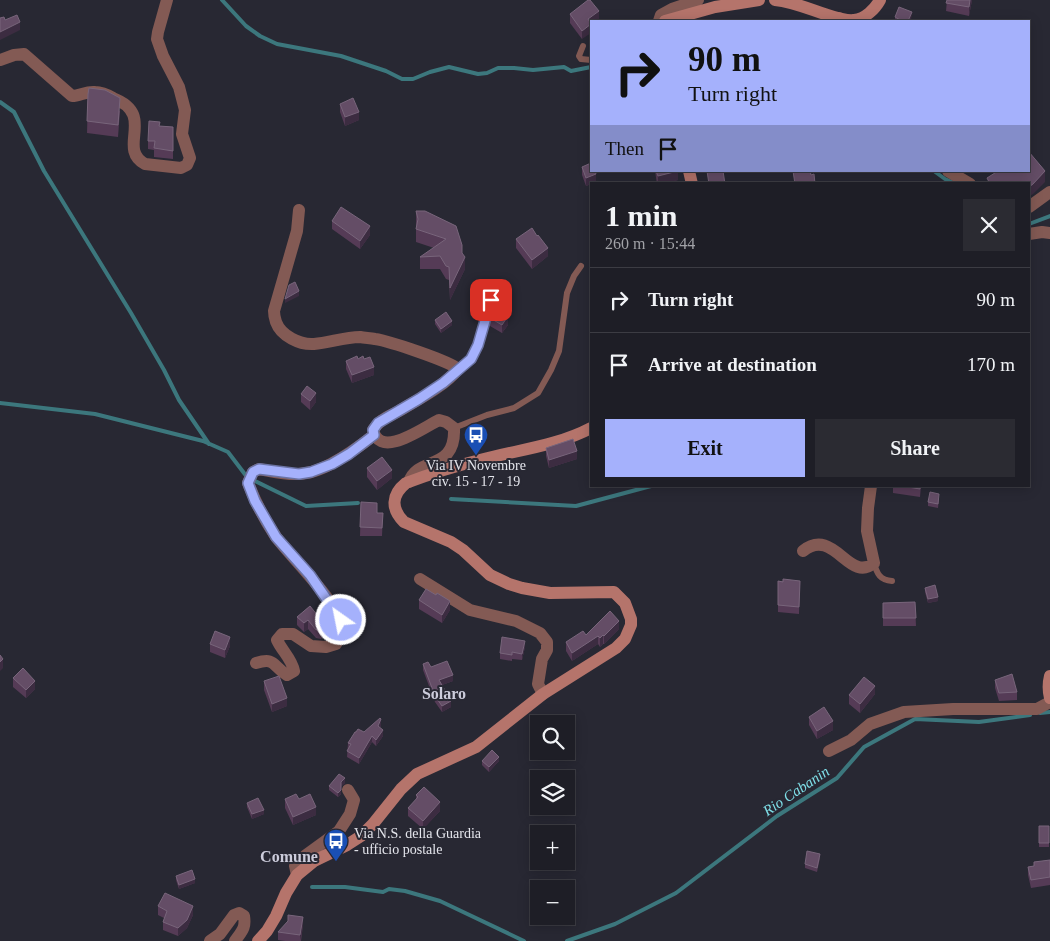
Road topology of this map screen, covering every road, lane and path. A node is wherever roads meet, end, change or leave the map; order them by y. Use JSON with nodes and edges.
{"nodes":[{"id":1,"x":166,"y":0,"type":"edge"},
{"id":2,"x":698,"y":0,"type":"edge"},
{"id":3,"x":759,"y":0,"type":"edge"},
{"id":4,"x":775,"y":0,"type":"edge"},
{"id":5,"x":880,"y":0,"type":"edge"},
{"id":6,"x":658,"y":20,"type":"edge"},
{"id":7,"x":669,"y":20,"type":"edge"},
{"id":8,"x":583,"y":46,"type":"dead end"},
{"id":9,"x":0,"y":60,"type":"edge"},
{"id":10,"x":590,"y":60,"type":"edge"},
{"id":11,"x":950,"y":172,"type":"edge"},
{"id":12,"x":967,"y":182,"type":"edge"},
{"id":13,"x":1050,"y":192,"type":"edge"},
{"id":14,"x":1030,"y":206,"type":"edge"},
{"id":15,"x":299,"y":210,"type":"dead end"},
{"id":16,"x":1050,"y":233,"type":"edge"},
{"id":17,"x":1030,"y":234,"type":"edge"},
{"id":18,"x":581,"y":266,"type":"dead end"},
{"id":19,"x":491,"y":300,"type":"dead end"},
{"id":20,"x":458,"y":370,"type":"junction"},
{"id":21,"x":454,"y":428,"type":"junction"},
{"id":22,"x":590,"y":429,"type":"edge"},
{"id":23,"x":374,"y":435,"type":"junction"},
{"id":24,"x":409,"y":482,"type":"junction"},
{"id":25,"x":871,"y":487,"type":"edge"},
{"id":26,"x":803,"y":551,"type":"dead end"},
{"id":27,"x":874,"y":562,"type":"junction"},
{"id":28,"x":420,"y":579,"type":"dead end"},
{"id":29,"x":892,"y":581,"type":"dead end"},
{"id":30,"x":256,"y":663,"type":"dead end"},
{"id":31,"x":1049,"y":680,"type":"edge"},
{"id":32,"x":543,"y":694,"type":"junction"},
{"id":33,"x":1050,"y":698,"type":"edge"},
{"id":34,"x":1050,"y":702,"type":"edge"},
{"id":35,"x":829,"y":751,"type":"dead end"},
{"id":36,"x":348,"y":790,"type":"dead end"},
{"id":37,"x":297,"y":875,"type":"junction"},
{"id":38,"x":210,"y":941,"type":"edge"},
{"id":39,"x":235,"y":941,"type":"edge"},
{"id":40,"x":258,"y":941,"type":"edge"}],
"edges":[{"from":1,"to":9,"type":"street"},
{"from":2,"to":6,"type":"street"},
{"from":3,"to":7,"type":"main road"},
{"from":4,"to":5,"type":"main road"},
{"from":8,"to":10,"type":"lane"},
{"from":11,"to":12,"type":"street"},
{"from":13,"to":14,"type":"street"},
{"from":15,"to":20,"type":"street"},
{"from":16,"to":17,"type":"street"},
{"from":18,"to":21,"type":"lane"},
{"from":19,"to":20,"type":"lane"},
{"from":20,"to":23,"type":"street"},
{"from":21,"to":23,"type":"street"},
{"from":21,"to":24,"type":"street"},
{"from":22,"to":24,"type":"main road"},
{"from":23,"to":30,"type":"street"},
{"from":24,"to":32,"type":"main road"},
{"from":25,"to":27,"type":"street"},
{"from":26,"to":27,"type":"street"},
{"from":27,"to":29,"type":"lane"},
{"from":28,"to":32,"type":"street"},
{"from":31,"to":33,"type":"main road"},
{"from":32,"to":37,"type":"main road"},
{"from":34,"to":35,"type":"street"},
{"from":36,"to":37,"type":"street"},
{"from":37,"to":40,"type":"main road"},
{"from":38,"to":39,"type":"street"}]}
